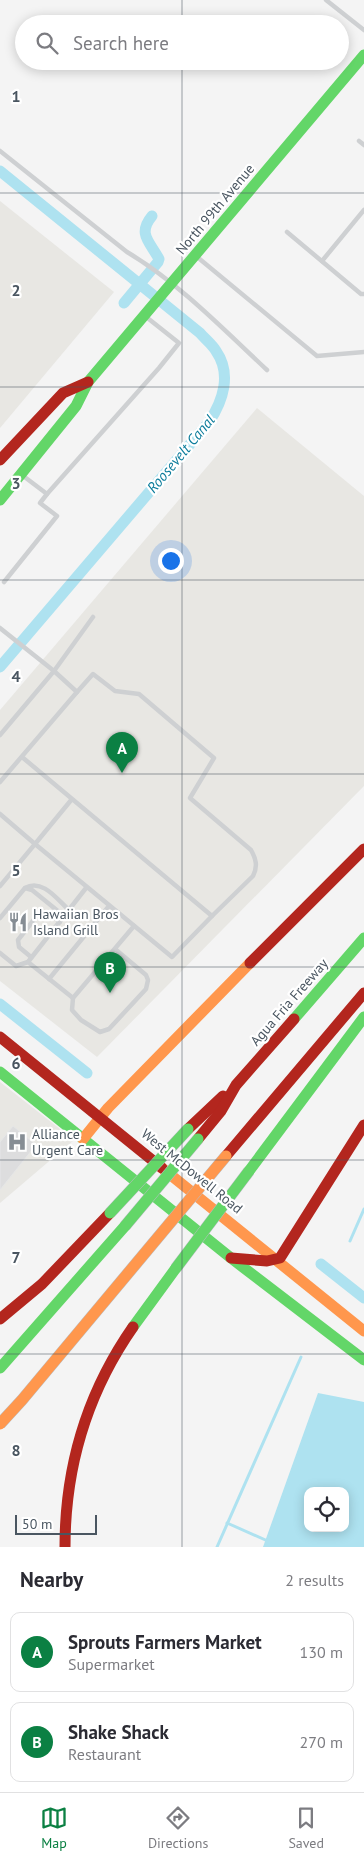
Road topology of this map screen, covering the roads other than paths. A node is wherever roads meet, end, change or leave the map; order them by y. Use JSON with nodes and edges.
{"nodes":[{"id":1,"x":326,"y":0,"type":"edge"},
{"id":2,"x":345,"y":15,"type":"edge"},
{"id":3,"x":349,"y":18,"type":"edge"},
{"id":4,"x":364,"y":30,"type":"edge"},
{"id":5,"x":364,"y":55,"type":"edge"},
{"id":6,"x":359,"y":141,"type":"dead end"},
{"id":7,"x":364,"y":145,"type":"edge"},
{"id":8,"x":0,"y":151,"type":"edge"},
{"id":9,"x":364,"y":210,"type":"edge"},
{"id":10,"x":287,"y":232,"type":"dead end"},
{"id":11,"x":195,"y":255,"type":"junction"},
{"id":12,"x":322,"y":261,"type":"junction"},
{"id":13,"x":169,"y":288,"type":"junction"},
{"id":14,"x":364,"y":294,"type":"edge"},
{"id":15,"x":145,"y":316,"type":"junction"},
{"id":16,"x":364,"y":352,"type":"edge"},
{"id":17,"x":267,"y":370,"type":"dead end"},
{"id":18,"x":88,"y":382,"type":"junction"},
{"id":19,"x":0,"y":460,"type":"edge"},
{"id":20,"x":21,"y":474,"type":"junction"},
{"id":21,"x":47,"y":494,"type":"junction"},
{"id":22,"x":0,"y":500,"type":"edge"},
{"id":23,"x":4,"y":582,"type":"dead end"},
{"id":24,"x":93,"y":617,"type":"dead end"},
{"id":25,"x":0,"y":628,"type":"edge"},
{"id":26,"x":54,"y":671,"type":"junction"},
{"id":27,"x":77,"y":692,"type":"junction"},
{"id":28,"x":0,"y":735,"type":"edge"},
{"id":29,"x":22,"y":757,"type":"junction"},
{"id":30,"x":0,"y":782,"type":"edge"},
{"id":31,"x":72,"y":799,"type":"junction"},
{"id":32,"x":0,"y":814,"type":"edge"},
{"id":33,"x":35,"y":844,"type":"junction"},
{"id":34,"x":364,"y":849,"type":"edge"},
{"id":35,"x":0,"y":886,"type":"edge"},
{"id":36,"x":25,"y":888,"type":"junction"},
{"id":37,"x":86,"y":888,"type":"junction"},
{"id":38,"x":109,"y":906,"type":"junction"},
{"id":39,"x":69,"y":910,"type":"junction"},
{"id":40,"x":64,"y":916,"type":"junction"},
{"id":41,"x":212,"y":916,"type":"junction"},
{"id":42,"x":0,"y":918,"type":"edge"},
{"id":43,"x":60,"y":922,"type":"junction"},
{"id":44,"x":134,"y":926,"type":"junction"},
{"id":45,"x":364,"y":938,"type":"edge"},
{"id":46,"x":115,"y":949,"type":"junction"},
{"id":47,"x":0,"y":953,"type":"edge"},
{"id":48,"x":31,"y":957,"type":"junction"},
{"id":49,"x":28,"y":962,"type":"junction"},
{"id":50,"x":49,"y":979,"type":"junction"},
{"id":51,"x":364,"y":993,"type":"edge"},
{"id":52,"x":73,"y":998,"type":"junction"},
{"id":53,"x":364,"y":1017,"type":"edge"},
{"id":54,"x":0,"y":1037,"type":"edge"},
{"id":55,"x":0,"y":1072,"type":"edge"},
{"id":56,"x":236,"y":1086,"type":"junction"},
{"id":57,"x":101,"y":1117,"type":"junction"},
{"id":58,"x":364,"y":1125,"type":"edge"},
{"id":59,"x":84,"y":1139,"type":"junction"},
{"id":60,"x":231,"y":1258,"type":"junction"},
{"id":61,"x":277,"y":1259,"type":"junction"},
{"id":62,"x":0,"y":1319,"type":"edge"},
{"id":63,"x":364,"y":1331,"type":"edge"},
{"id":64,"x":364,"y":1360,"type":"edge"},
{"id":65,"x":0,"y":1368,"type":"edge"},
{"id":66,"x":0,"y":1424,"type":"edge"},
{"id":67,"x":65,"y":1547,"type":"edge"}],
"edges":[{"from":1,"to":2,"type":"lane"},
{"from":3,"to":4,"type":"lane"},
{"from":5,"to":11,"type":"main road","name":"North 99th Avenue"},
{"from":6,"to":7,"type":"lane"},
{"from":8,"to":13,"type":"lane"},
{"from":9,"to":12,"type":"lane"},
{"from":10,"to":12,"type":"lane"},
{"from":11,"to":13,"type":"main road","name":"North 99th Avenue"},
{"from":11,"to":16,"type":"lane"},
{"from":12,"to":14,"type":"lane"},
{"from":13,"to":15,"type":"main road","name":"North 99th Avenue"},
{"from":13,"to":17,"type":"lane"},
{"from":15,"to":18,"type":"main road","name":"North 99th Avenue"},
{"from":15,"to":21,"type":"lane"},
{"from":18,"to":19,"type":"main road","name":"North 99th Avenue"},
{"from":18,"to":20,"type":"main road","name":"North 99th Avenue"},
{"from":20,"to":21,"type":"lane"},
{"from":20,"to":22,"type":"main road","name":"North 99th Avenue"},
{"from":21,"to":23,"type":"lane"},
{"from":24,"to":26,"type":"lane"},
{"from":25,"to":26,"type":"lane"},
{"from":26,"to":27,"type":"lane"},
{"from":26,"to":28,"type":"lane"},
{"from":27,"to":29,"type":"lane"},
{"from":27,"to":41,"type":"lane"},
{"from":29,"to":30,"type":"lane"},
{"from":29,"to":31,"type":"lane"},
{"from":31,"to":33,"type":"lane"},
{"from":31,"to":41,"type":"lane"},
{"from":32,"to":33,"type":"lane"},
{"from":33,"to":35,"type":"lane"},
{"from":33,"to":37,"type":"lane"},
{"from":34,"to":57,"type":"main road"},
{"from":36,"to":39,"type":"lane"},
{"from":36,"to":40,"type":"lane"},
{"from":36,"to":42,"type":"lane"},
{"from":37,"to":38,"type":"lane"},
{"from":37,"to":39,"type":"lane"},
{"from":38,"to":44,"type":"lane"},
{"from":38,"to":50,"type":"lane"},
{"from":39,"to":40,"type":"lane"},
{"from":40,"to":43,"type":"lane"},
{"from":41,"to":44,"type":"lane"},
{"from":43,"to":48,"type":"lane"},
{"from":43,"to":48,"type":"lane"},
{"from":44,"to":46,"type":"lane"},
{"from":45,"to":56,"type":"main road","name":"Agua Fria Freeway"},
{"from":46,"to":52,"type":"lane"},
{"from":46,"to":52,"type":"lane"},
{"from":47,"to":49,"type":"lane"},
{"from":48,"to":49,"type":"lane"},
{"from":49,"to":50,"type":"lane"},
{"from":50,"to":52,"type":"lane"},
{"from":51,"to":66,"type":"main road","bridge":true},
{"from":53,"to":67,"type":"main road","bridge":true},
{"from":54,"to":57,"type":"main road","name":"West McDowell Road"},
{"from":55,"to":59,"type":"main road"},
{"from":56,"to":62,"type":"main road","bridge":true},
{"from":56,"to":65,"type":"main road","bridge":true},
{"from":57,"to":59,"type":"main road"},
{"from":57,"to":61,"type":"main road","name":"West McDowell Road"},
{"from":58,"to":61,"type":"main road"},
{"from":59,"to":60,"type":"main road"},
{"from":60,"to":61,"type":"main road"},
{"from":60,"to":64,"type":"main road"},
{"from":61,"to":63,"type":"main road","name":"West McDowell Road"}]}
